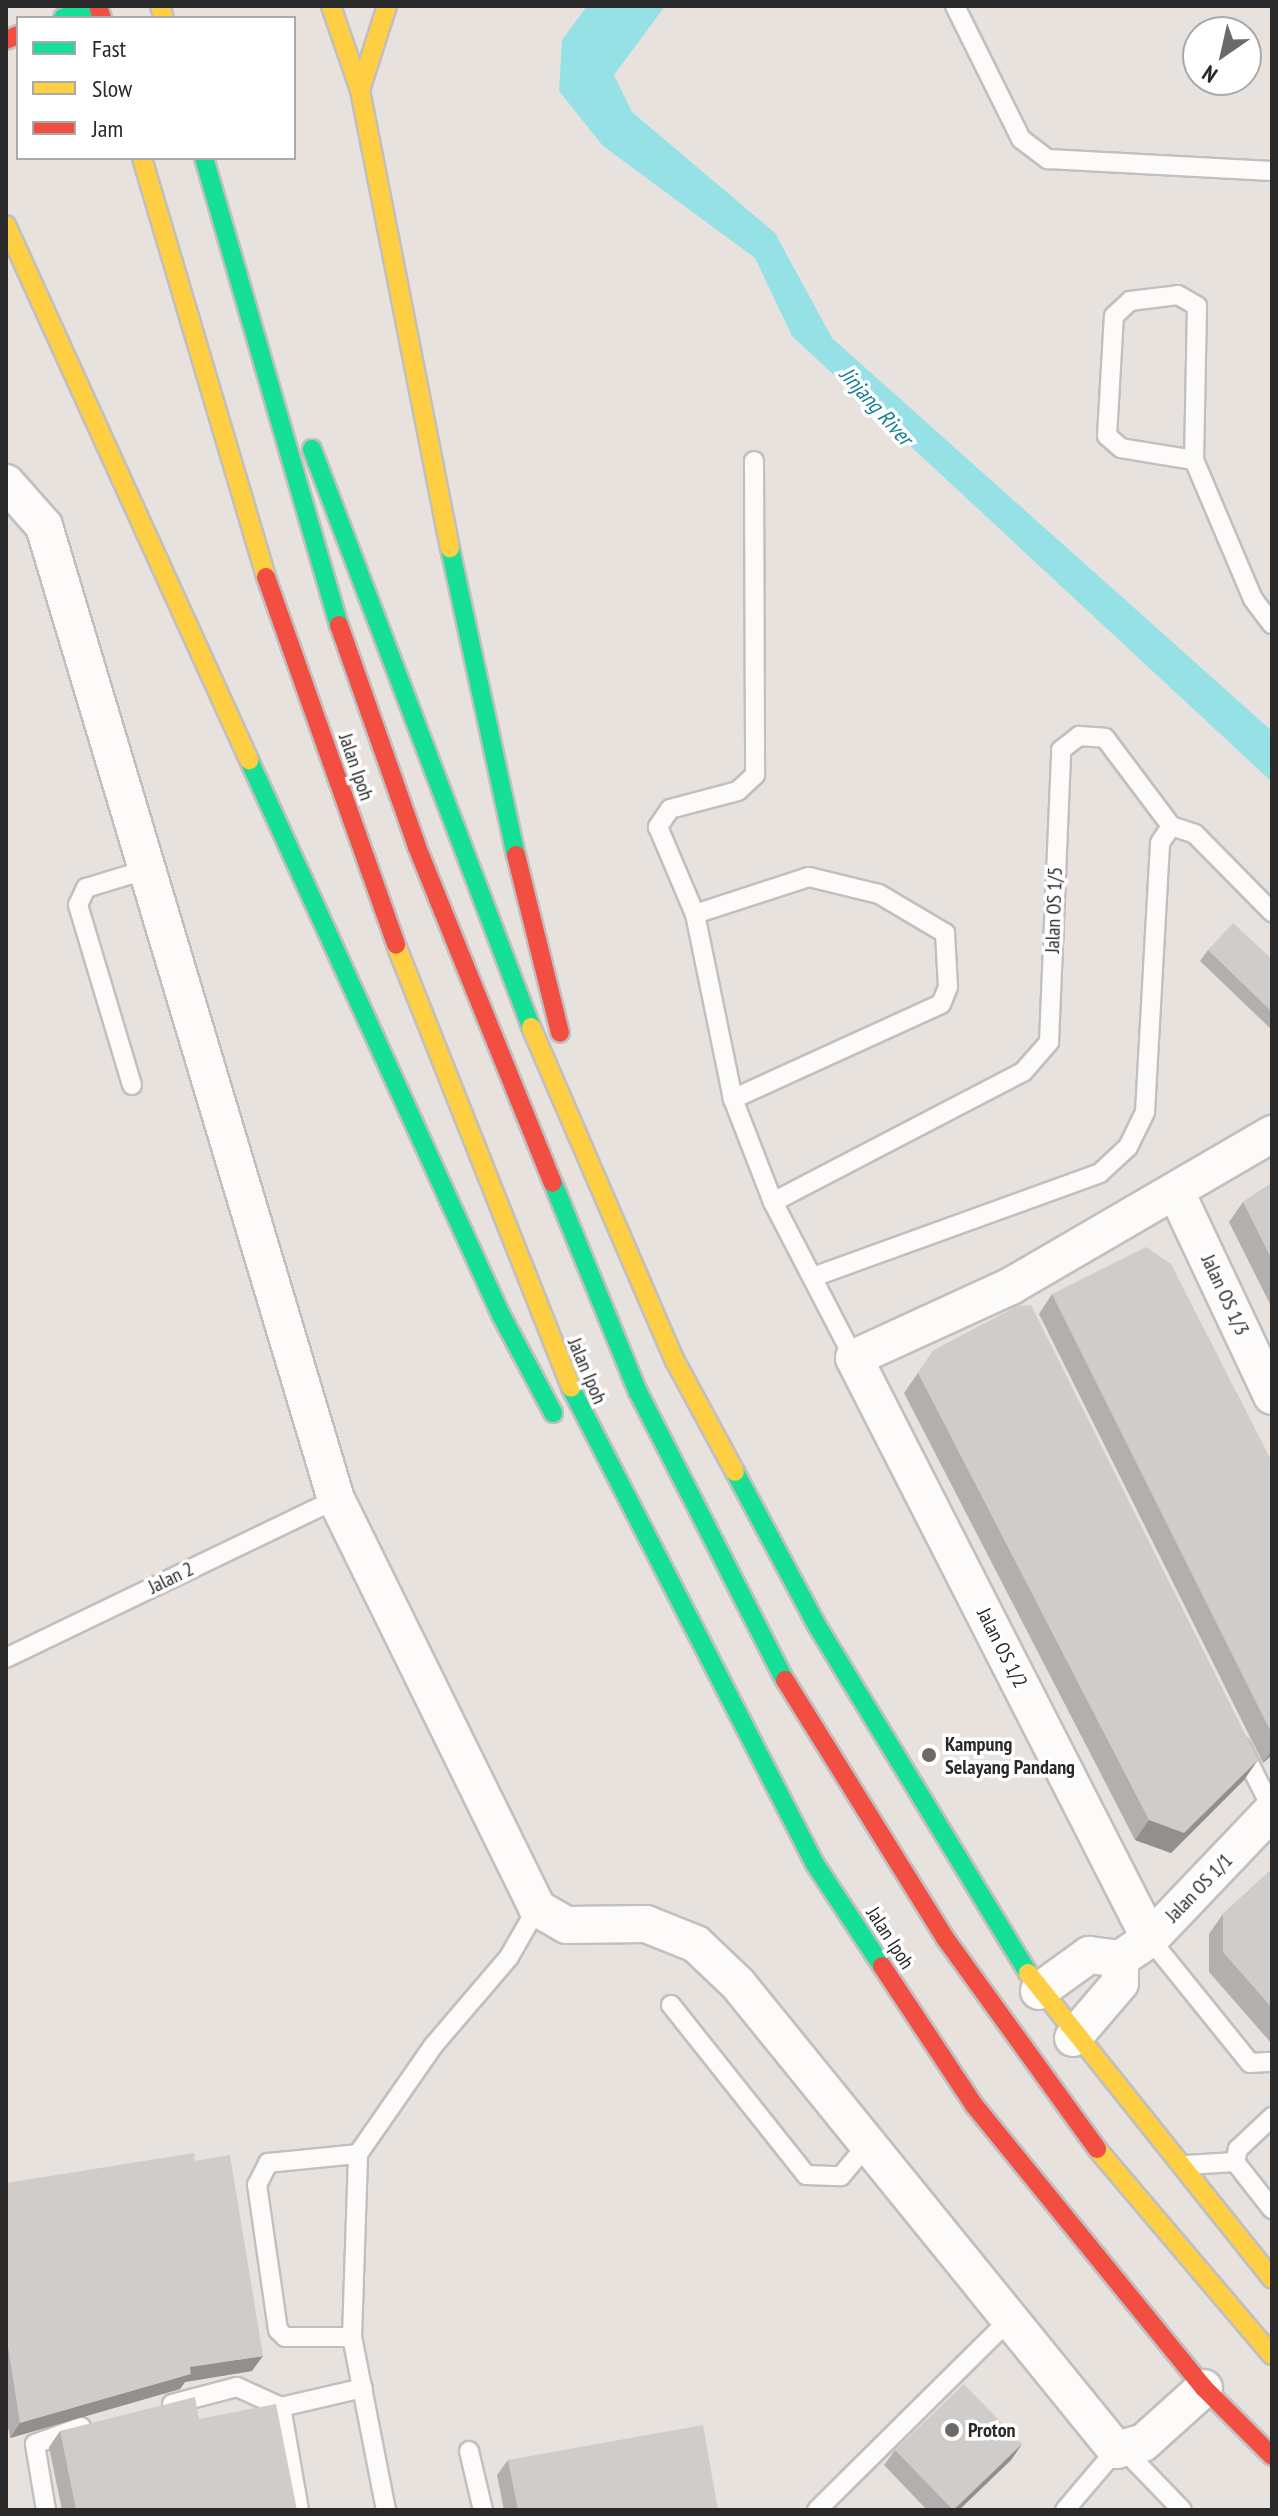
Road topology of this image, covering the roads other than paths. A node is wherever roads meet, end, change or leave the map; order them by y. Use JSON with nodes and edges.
{"nodes":[{"id":1,"x":96,"y":6,"type":"edge"},
{"id":2,"x":331,"y":6,"type":"edge"},
{"id":3,"x":387,"y":6,"type":"edge"},
{"id":4,"x":955,"y":6,"type":"edge"},
{"id":5,"x":68,"y":16,"type":"edge"},
{"id":6,"x":360,"y":90,"type":"junction"},
{"id":7,"x":143,"y":160,"type":"edge"},
{"id":8,"x":205,"y":160,"type":"edge"},
{"id":9,"x":211,"y":160,"type":"edge"},
{"id":10,"x":1272,"y":171,"type":"edge"},
{"id":11,"x":6,"y":225,"type":"edge"},
{"id":12,"x":6,"y":263,"type":"edge"},
{"id":13,"x":39,"y":306,"type":"junction"},
{"id":14,"x":1194,"y":460,"type":"junction"},
{"id":15,"x":754,"y":461,"type":"dead end"},
{"id":16,"x":6,"y":483,"type":"edge"},
{"id":17,"x":1272,"y":624,"type":"edge"},
{"id":18,"x":1171,"y":826,"type":"junction"},
{"id":19,"x":152,"y":868,"type":"junction"},
{"id":20,"x":1272,"y":912,"type":"edge"},
{"id":21,"x":695,"y":914,"type":"junction"},
{"id":22,"x":132,"y":1085,"type":"dead end"},
{"id":23,"x":733,"y":1099,"type":"junction"},
{"id":24,"x":1272,"y":1134,"type":"edge"},
{"id":25,"x":1177,"y":1194,"type":"junction"},
{"id":26,"x":773,"y":1202,"type":"junction"},
{"id":27,"x":813,"y":1277,"type":"junction"},
{"id":28,"x":854,"y":1358,"type":"junction"},
{"id":29,"x":675,"y":1361,"type":"junction"},
{"id":30,"x":1272,"y":1396,"type":"edge"},
{"id":31,"x":560,"y":1427,"type":"dead end"},
{"id":32,"x":336,"y":1499,"type":"junction"},
{"id":33,"x":674,"y":1636,"type":"dead end"},
{"id":34,"x":6,"y":1658,"type":"edge"},
{"id":35,"x":1230,"y":1725,"type":"edge"},
{"id":36,"x":1272,"y":1810,"type":"edge"},
{"id":37,"x":815,"y":1864,"type":"junction"},
{"id":38,"x":537,"y":1908,"type":"junction"},
{"id":39,"x":1150,"y":1939,"type":"junction"},
{"id":40,"x":1120,"y":1959,"type":"junction"},
{"id":41,"x":1039,"y":1991,"type":"junction"},
{"id":42,"x":671,"y":2005,"type":"dead end"},
{"id":43,"x":1073,"y":2038,"type":"junction"},
{"id":44,"x":1272,"y":2062,"type":"edge"},
{"id":45,"x":1272,"y":2117,"type":"edge"},
{"id":46,"x":866,"y":2146,"type":"junction"},
{"id":47,"x":358,"y":2154,"type":"junction"},
{"id":48,"x":1235,"y":2162,"type":"junction"},
{"id":49,"x":1175,"y":2164,"type":"junction"},
{"id":50,"x":1272,"y":2209,"type":"edge"},
{"id":51,"x":1272,"y":2279,"type":"edge"},
{"id":52,"x":1006,"y":2323,"type":"junction"},
{"id":53,"x":352,"y":2337,"type":"junction"},
{"id":54,"x":1272,"y":2355,"type":"edge"},
{"id":55,"x":363,"y":2388,"type":"junction"},
{"id":56,"x":1204,"y":2388,"type":"junction"},
{"id":57,"x":281,"y":2407,"type":"junction"},
{"id":58,"x":147,"y":2410,"type":"edge"},
{"id":59,"x":102,"y":2421,"type":"edge"},
{"id":60,"x":469,"y":2451,"type":"dead end"},
{"id":61,"x":1122,"y":2451,"type":"junction"},
{"id":62,"x":1272,"y":2456,"type":"edge"},
{"id":63,"x":46,"y":2510,"type":"edge"},
{"id":64,"x":299,"y":2510,"type":"edge"},
{"id":65,"x":386,"y":2510,"type":"edge"},
{"id":66,"x":483,"y":2510,"type":"edge"},
{"id":67,"x":817,"y":2510,"type":"edge"},
{"id":68,"x":1065,"y":2510,"type":"edge"},
{"id":69,"x":1182,"y":2510,"type":"edge"}],
"edges":[{"from":1,"to":5,"type":"main road"},
{"from":2,"to":6,"type":"main road"},
{"from":3,"to":6,"type":"main road"},
{"from":4,"to":10,"type":"lane"},
{"from":6,"to":29,"type":"main road"},
{"from":7,"to":37,"type":"main road","name":"Jalan Ipoh"},
{"from":8,"to":54,"type":"main road","name":"Jalan Ipoh"},
{"from":9,"to":29,"type":"main road"},
{"from":11,"to":13,"type":"main road"},
{"from":12,"to":13,"type":"main road"},
{"from":13,"to":31,"type":"main road"},
{"from":14,"to":14,"type":"lane"},
{"from":14,"to":17,"type":"lane"},
{"from":15,"to":21,"type":"lane"},
{"from":16,"to":19,"type":"street"},
{"from":18,"to":20,"type":"lane","name":"Jalan OS 1/5"},
{"from":18,"to":26,"type":"lane","name":"Jalan OS 1/5"},
{"from":18,"to":27,"type":"lane"},
{"from":19,"to":22,"type":"lane"},
{"from":19,"to":32,"type":"street"},
{"from":21,"to":23,"type":"lane"},
{"from":21,"to":23,"type":"lane"},
{"from":23,"to":26,"type":"lane"},
{"from":24,"to":25,"type":"street"},
{"from":25,"to":28,"type":"street"},
{"from":25,"to":30,"type":"street","name":"Jalan OS 1/3"},
{"from":26,"to":27,"type":"lane"},
{"from":27,"to":28,"type":"lane"},
{"from":28,"to":39,"type":"street","name":"Jalan OS 1/2"},
{"from":29,"to":41,"type":"main road"},
{"from":32,"to":34,"type":"lane","name":"Jalan 2"},
{"from":32,"to":38,"type":"street"},
{"from":33,"to":37,"type":"main road"},
{"from":35,"to":36,"type":"lane"},
{"from":36,"to":39,"type":"street","name":"Jalan OS 1/1"},
{"from":37,"to":56,"type":"main road","name":"Jalan Ipoh"},
{"from":38,"to":46,"type":"street"},
{"from":38,"to":47,"type":"lane"},
{"from":39,"to":40,"type":"street","name":"Jalan OS 1/1"},
{"from":39,"to":44,"type":"lane"},
{"from":40,"to":41,"type":"street"},
{"from":40,"to":43,"type":"street"},
{"from":41,"to":43,"type":"main road"},
{"from":42,"to":46,"type":"lane"},
{"from":43,"to":49,"type":"main road"},
{"from":45,"to":48,"type":"lane"},
{"from":46,"to":52,"type":"street"},
{"from":47,"to":53,"type":"lane"},
{"from":47,"to":53,"type":"lane"},
{"from":48,"to":49,"type":"lane"},
{"from":48,"to":50,"type":"lane"},
{"from":49,"to":51,"type":"main road"},
{"from":52,"to":61,"type":"street"},
{"from":52,"to":67,"type":"lane"},
{"from":53,"to":55,"type":"lane"},
{"from":55,"to":57,"type":"lane"},
{"from":55,"to":65,"type":"lane"},
{"from":56,"to":61,"type":"street"},
{"from":56,"to":62,"type":"main road","name":"Jalan Ipoh"},
{"from":57,"to":58,"type":"lane"},
{"from":57,"to":64,"type":"lane"},
{"from":59,"to":63,"type":"lane"},
{"from":60,"to":66,"type":"lane"},
{"from":61,"to":68,"type":"lane"},
{"from":61,"to":69,"type":"lane"}]}
